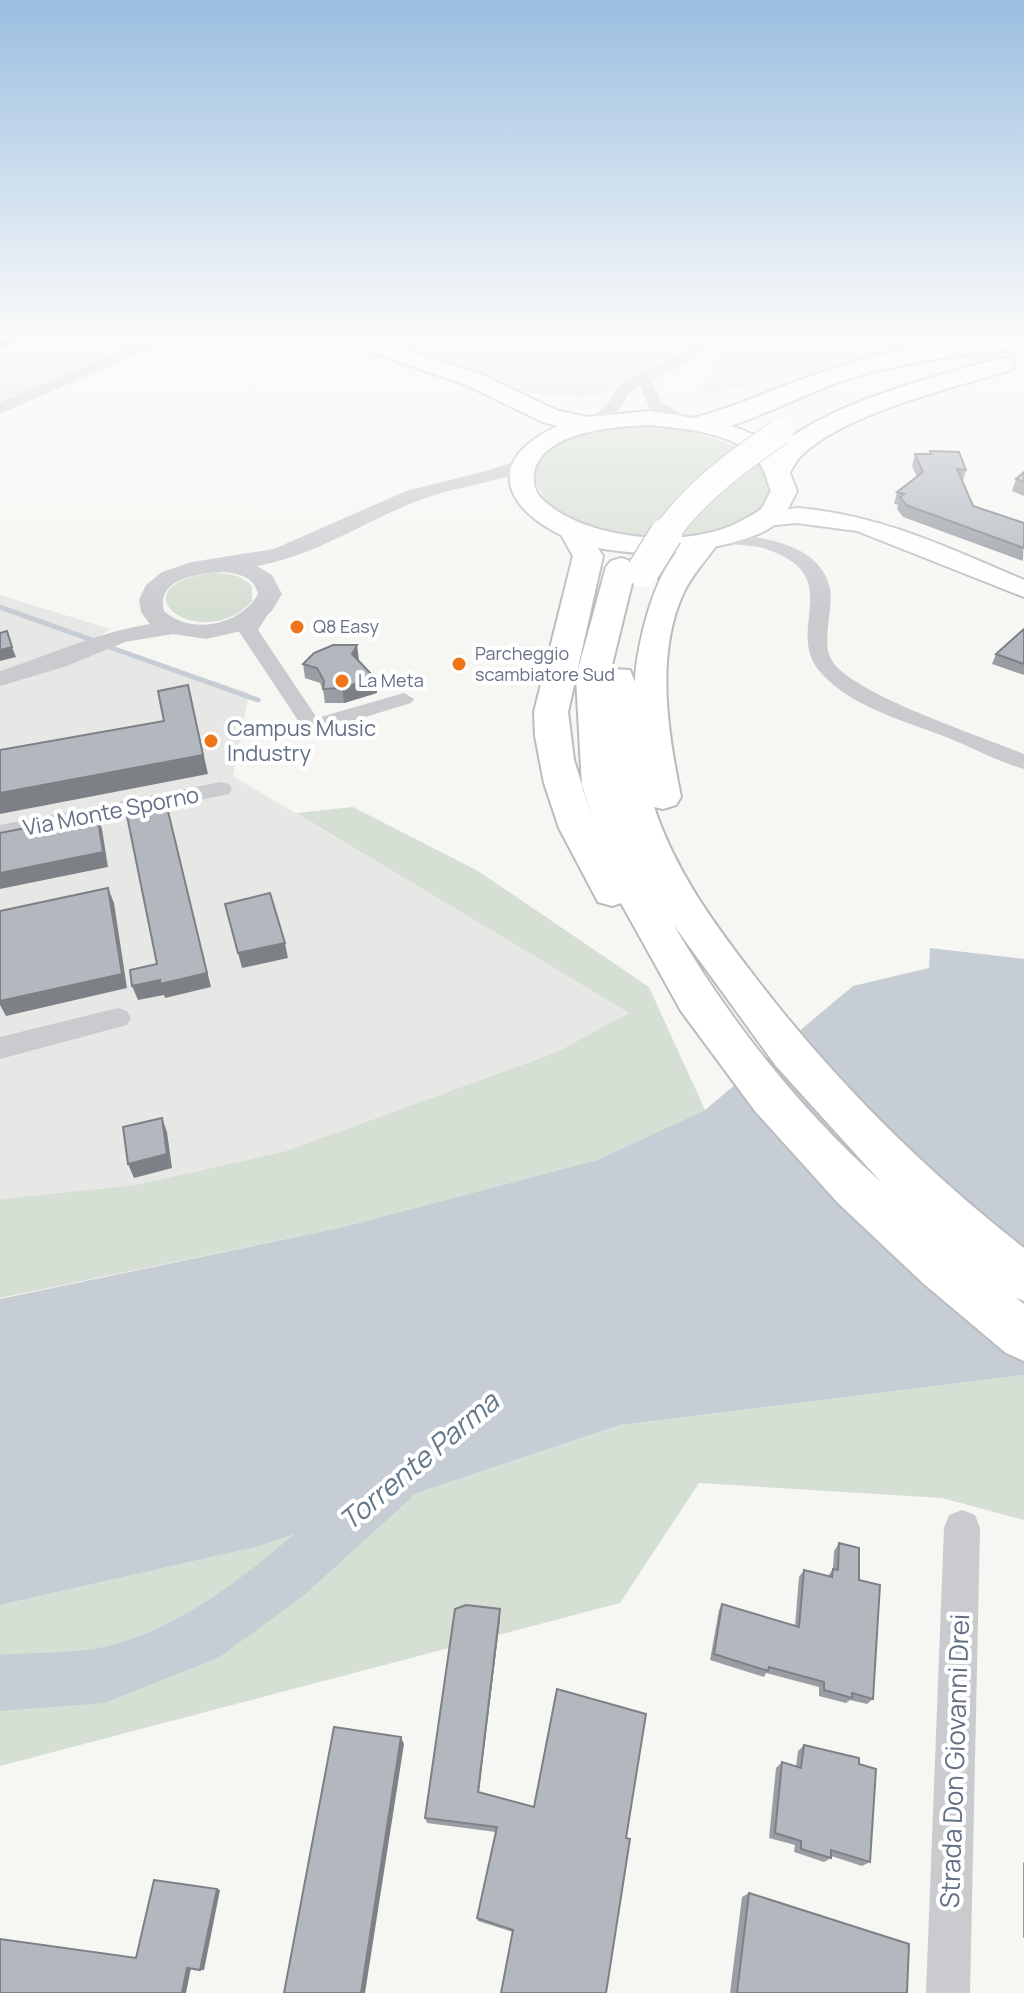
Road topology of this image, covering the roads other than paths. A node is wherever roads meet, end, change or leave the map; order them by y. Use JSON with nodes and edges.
{"nodes":[{"id":1,"x":533,"y":428,"type":"edge"},
{"id":2,"x":581,"y":428,"type":"edge"},
{"id":3,"x":708,"y":428,"type":"edge"},
{"id":4,"x":770,"y":428,"type":"edge"},
{"id":5,"x":774,"y":428,"type":"edge"},
{"id":6,"x":828,"y":428,"type":"edge"},
{"id":7,"x":763,"y":432,"type":"junction"},
{"id":8,"x":531,"y":455,"type":"junction"},
{"id":9,"x":780,"y":477,"type":"junction"},
{"id":10,"x":448,"y":487,"type":"junction"},
{"id":11,"x":527,"y":498,"type":"junction"},
{"id":12,"x":762,"y":529,"type":"junction"},
{"id":13,"x":573,"y":531,"type":"junction"},
{"id":14,"x":882,"y":531,"type":"junction"},
{"id":15,"x":714,"y":541,"type":"junction"},
{"id":16,"x":280,"y":555,"type":"junction"},
{"id":17,"x":224,"y":565,"type":"junction"},
{"id":18,"x":632,"y":569,"type":"junction"},
{"id":19,"x":264,"y":578,"type":"junction"},
{"id":20,"x":1024,"y":589,"type":"edge"},
{"id":21,"x":150,"y":607,"type":"junction"},
{"id":22,"x":260,"y":611,"type":"junction"},
{"id":23,"x":173,"y":627,"type":"junction"},
{"id":24,"x":200,"y":631,"type":"junction"},
{"id":25,"x":119,"y":636,"type":"junction"},
{"id":26,"x":264,"y":654,"type":"junction"},
{"id":27,"x":0,"y":679,"type":"edge"},
{"id":28,"x":404,"y":699,"type":"dead end"},
{"id":29,"x":1024,"y":762,"type":"edge"},
{"id":30,"x":221,"y":789,"type":"dead end"},
{"id":31,"x":0,"y":833,"type":"edge"},
{"id":32,"x":701,"y":1007,"type":"junction"},
{"id":33,"x":118,"y":1018,"type":"dead end"},
{"id":34,"x":750,"y":1028,"type":"junction"},
{"id":35,"x":0,"y":1048,"type":"edge"},
{"id":36,"x":1024,"y":1278,"type":"edge"},
{"id":37,"x":1024,"y":1336,"type":"edge"},
{"id":38,"x":962,"y":1528,"type":"dead end"},
{"id":39,"x":948,"y":1993,"type":"edge"}],
"edges":[{"from":1,"to":8,"type":"main road"},
{"from":2,"to":8,"type":"main road"},
{"from":3,"to":9,"type":"main road"},
{"from":4,"to":7,"type":"highway"},
{"from":5,"to":7,"type":"highway"},
{"from":6,"to":9,"type":"highway"},
{"from":7,"to":18,"type":"highway"},
{"from":8,"to":10,"type":"street"},
{"from":8,"to":11,"type":"main road"},
{"from":9,"to":12,"type":"main road"},
{"from":9,"to":14,"type":"main road"},
{"from":10,"to":11,"type":"street"},
{"from":10,"to":16,"type":"street"},
{"from":11,"to":13,"type":"main road"},
{"from":12,"to":14,"type":"main road"},
{"from":12,"to":15,"type":"main road"},
{"from":12,"to":29,"type":"street"},
{"from":13,"to":15,"type":"main road"},
{"from":13,"to":32,"type":"highway"},
{"from":14,"to":20,"type":"main road"},
{"from":15,"to":34,"type":"highway"},
{"from":16,"to":17,"type":"street"},
{"from":16,"to":19,"type":"street"},
{"from":17,"to":19,"type":"street"},
{"from":17,"to":21,"type":"street"},
{"from":18,"to":32,"type":"highway"},
{"from":18,"to":34,"type":"highway"},
{"from":19,"to":22,"type":"street"},
{"from":21,"to":23,"type":"street"},
{"from":21,"to":25,"type":"street"},
{"from":22,"to":24,"type":"street"},
{"from":22,"to":26,"type":"street"},
{"from":23,"to":24,"type":"street"},
{"from":23,"to":25,"type":"street"},
{"from":24,"to":26,"type":"street"},
{"from":25,"to":27,"type":"street"},
{"from":26,"to":28,"type":"street"},
{"from":30,"to":31,"type":"street","name":"Via Monte Sporno"},
{"from":32,"to":34,"type":"highway"},
{"from":33,"to":35,"type":"street"},
{"from":34,"to":36,"type":"highway"},
{"from":34,"to":37,"type":"highway"},
{"from":38,"to":39,"type":"street","name":"Strada Don Giovanni Drei"}]}
